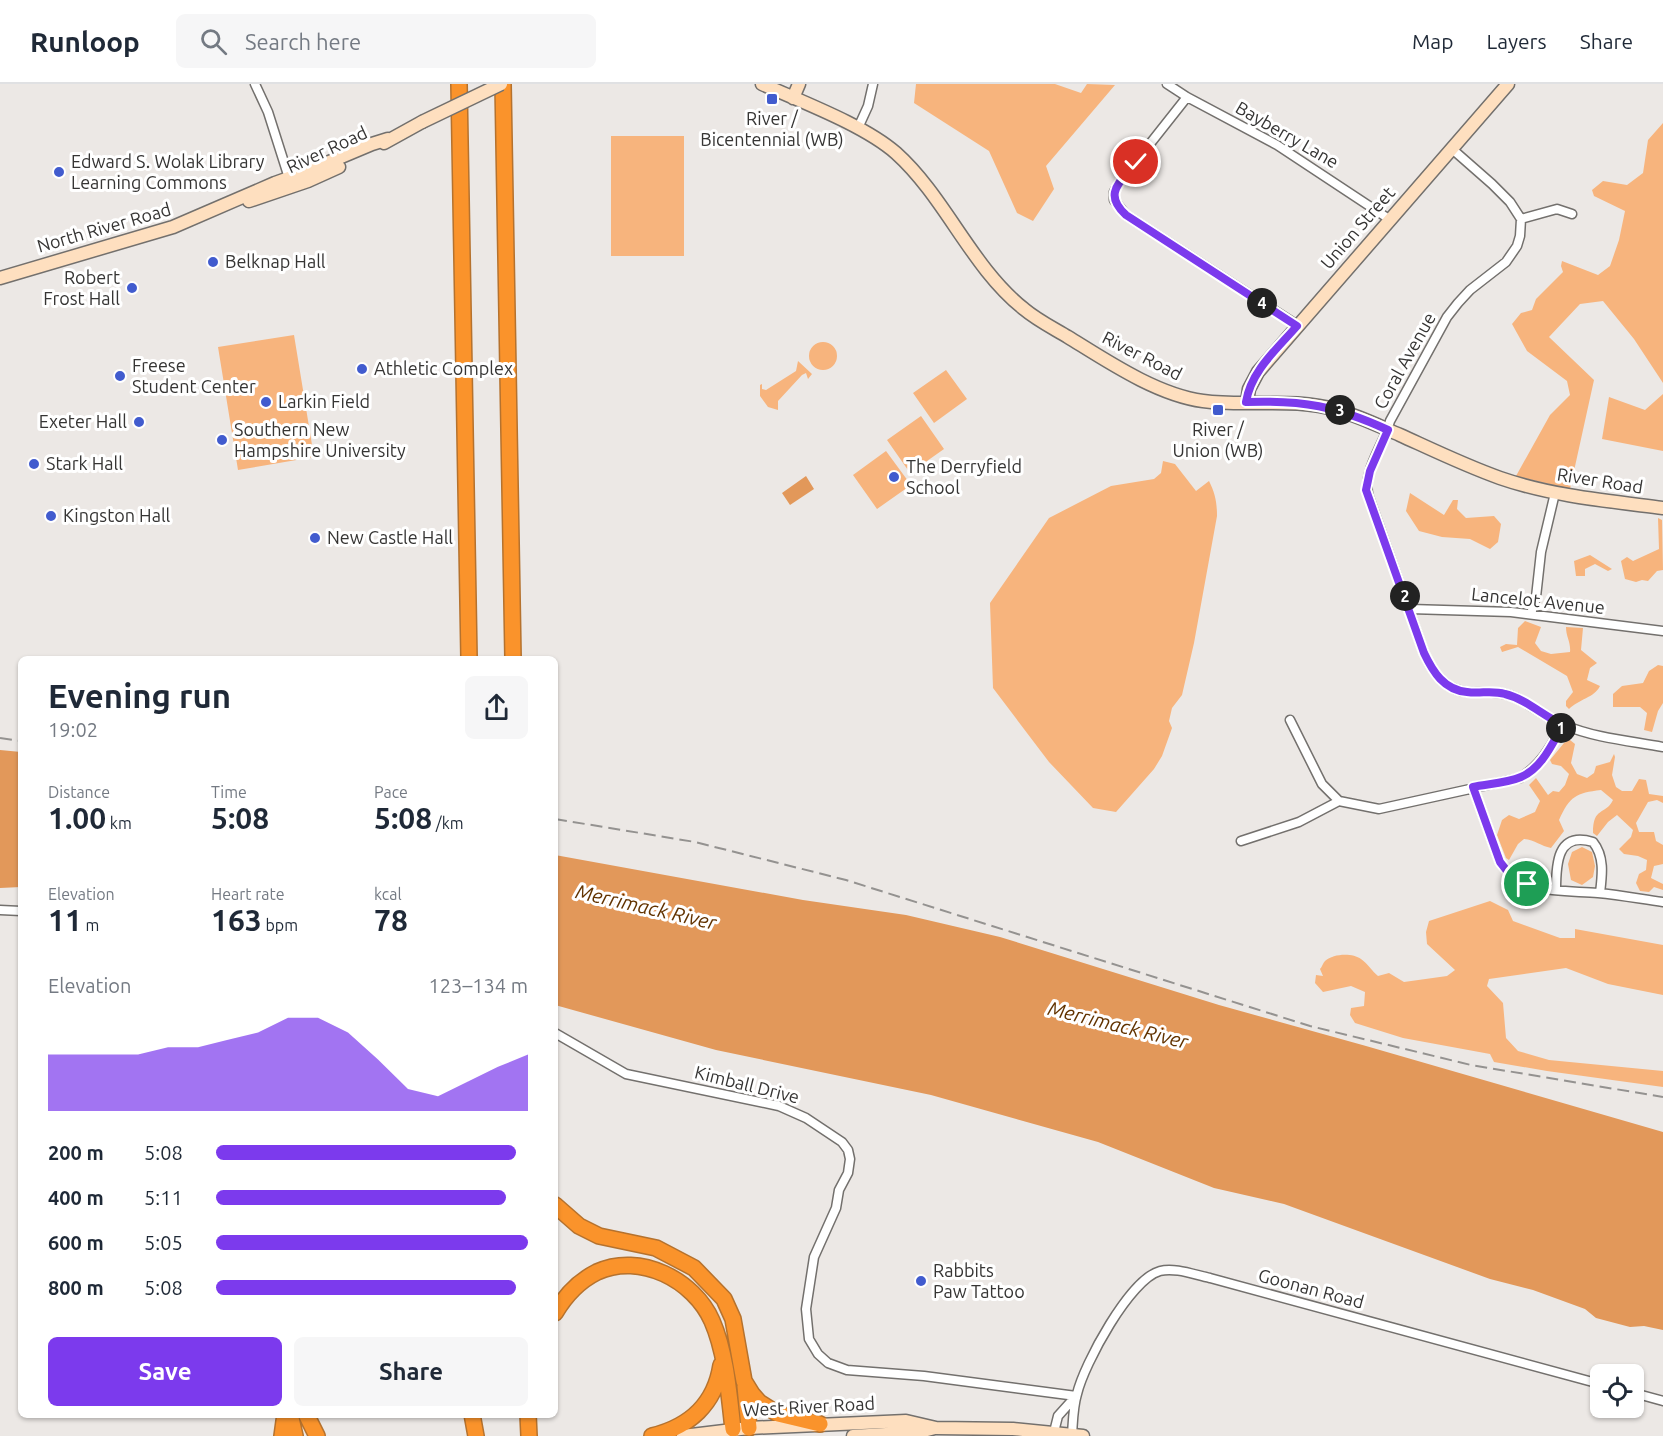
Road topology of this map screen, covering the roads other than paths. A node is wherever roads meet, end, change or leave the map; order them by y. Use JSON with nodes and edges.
{"nodes":[{"id":1,"x":255,"y":84,"type":"edge"},
{"id":2,"x":459,"y":84,"type":"edge"},
{"id":3,"x":502,"y":84,"type":"edge"},
{"id":4,"x":762,"y":84,"type":"edge"},
{"id":5,"x":799,"y":84,"type":"edge"},
{"id":6,"x":873,"y":84,"type":"edge"},
{"id":7,"x":1167,"y":84,"type":"edge"},
{"id":8,"x":1507,"y":84,"type":"edge"},
{"id":9,"x":793,"y":98,"type":"junction"},
{"id":10,"x":1187,"y":98,"type":"junction"},
{"id":11,"x":858,"y":128,"type":"junction"},
{"id":12,"x":388,"y":140,"type":"junction"},
{"id":13,"x":1451,"y":148,"type":"junction"},
{"id":14,"x":289,"y":178,"type":"junction"},
{"id":15,"x":216,"y":209,"type":"junction"},
{"id":16,"x":1572,"y":214,"type":"dead end"},
{"id":17,"x":1389,"y":219,"type":"junction"},
{"id":18,"x":1521,"y":219,"type":"junction"},
{"id":19,"x":0,"y":278,"type":"edge"},
{"id":20,"x":1297,"y":326,"type":"junction"},
{"id":21,"x":1246,"y":402,"type":"junction"},
{"id":22,"x":1388,"y":430,"type":"junction"},
{"id":23,"x":1555,"y":493,"type":"junction"},
{"id":24,"x":1663,"y":508,"type":"edge"},
{"id":25,"x":1410,"y":609,"type":"junction"},
{"id":26,"x":1531,"y":614,"type":"junction"},
{"id":27,"x":1663,"y":632,"type":"edge"},
{"id":28,"x":469,"y":656,"type":"edge"},
{"id":29,"x":513,"y":656,"type":"edge"},
{"id":30,"x":1290,"y":720,"type":"dead end"},
{"id":31,"x":1563,"y":725,"type":"junction"},
{"id":32,"x":1663,"y":747,"type":"edge"},
{"id":33,"x":1473,"y":787,"type":"junction"},
{"id":34,"x":1339,"y":801,"type":"junction"},
{"id":35,"x":1241,"y":841,"type":"dead end"},
{"id":36,"x":1556,"y":890,"type":"junction"},
{"id":37,"x":1600,"y":893,"type":"junction"},
{"id":38,"x":1663,"y":902,"type":"edge"},
{"id":39,"x":0,"y":910,"type":"edge"},
{"id":40,"x":18,"y":911,"type":"edge"},
{"id":41,"x":558,"y":1035,"type":"edge"},
{"id":42,"x":558,"y":1208,"type":"edge"},
{"id":43,"x":558,"y":1308,"type":"edge"},
{"id":44,"x":722,"y":1356,"type":"junction"},
{"id":45,"x":744,"y":1381,"type":"junction"},
{"id":46,"x":1590,"y":1381,"type":"edge"},
{"id":47,"x":1076,"y":1396,"type":"junction"},
{"id":48,"x":1644,"y":1396,"type":"edge"},
{"id":49,"x":1663,"y":1401,"type":"edge"},
{"id":50,"x":284,"y":1418,"type":"edge"},
{"id":51,"x":291,"y":1418,"type":"edge"},
{"id":52,"x":306,"y":1418,"type":"edge"},
{"id":53,"x":307,"y":1418,"type":"edge"},
{"id":54,"x":473,"y":1418,"type":"edge"},
{"id":55,"x":482,"y":1418,"type":"edge"},
{"id":56,"x":820,"y":1424,"type":"junction"},
{"id":57,"x":936,"y":1428,"type":"junction"},
{"id":58,"x":733,"y":1432,"type":"edge"},
{"id":59,"x":749,"y":1432,"type":"edge"},
{"id":60,"x":1054,"y":1432,"type":"junction"},
{"id":61,"x":1077,"y":1435,"type":"edge"},
{"id":62,"x":282,"y":1436,"type":"edge"},
{"id":63,"x":295,"y":1436,"type":"edge"},
{"id":64,"x":308,"y":1436,"type":"edge"},
{"id":65,"x":318,"y":1436,"type":"edge"},
{"id":66,"x":476,"y":1436,"type":"edge"},
{"id":67,"x":482,"y":1436,"type":"edge"},
{"id":68,"x":652,"y":1436,"type":"edge"},
{"id":69,"x":683,"y":1436,"type":"edge"},
{"id":70,"x":853,"y":1436,"type":"edge"}],
"edges":[{"from":1,"to":14,"type":"street"},
{"from":2,"to":28,"type":"highway"},
{"from":3,"to":12,"type":"street","name":"River Road","bridge":true},
{"from":3,"to":29,"type":"highway"},
{"from":4,"to":9,"type":"street","name":"River Road"},
{"from":5,"to":9,"type":"street"},
{"from":6,"to":11,"type":"street"},
{"from":7,"to":10,"type":"street","name":"Bayberry Lane"},
{"from":8,"to":13,"type":"street","name":"Union Street"},
{"from":9,"to":11,"type":"street","name":"River Road"},
{"from":10,"to":17,"type":"street","name":"Bayberry Lane"},
{"from":10,"to":20,"type":"street"},
{"from":11,"to":21,"type":"street","name":"River Road"},
{"from":12,"to":14,"type":"street","name":"River Road"},
{"from":12,"to":15,"type":"street","name":"River Road"},
{"from":13,"to":17,"type":"street","name":"Union Street"},
{"from":13,"to":18,"type":"street"},
{"from":14,"to":15,"type":"street","name":"River Road"},
{"from":15,"to":19,"type":"street","name":"North River Road"},
{"from":16,"to":18,"type":"street"},
{"from":17,"to":20,"type":"street","name":"Union Street"},
{"from":18,"to":22,"type":"street","name":"Coral Avenue"},
{"from":20,"to":21,"type":"street","name":"Union Street"},
{"from":21,"to":22,"type":"street","name":"River Road"},
{"from":22,"to":23,"type":"street","name":"River Road"},
{"from":22,"to":25,"type":"street","name":"Coral Avenue"},
{"from":23,"to":24,"type":"street","name":"River Road"},
{"from":23,"to":26,"type":"street"},
{"from":25,"to":26,"type":"street","name":"Lancelot Avenue"},
{"from":25,"to":31,"type":"street","name":"Coral Avenue"},
{"from":26,"to":27,"type":"street","name":"Lancelot Avenue"},
{"from":30,"to":34,"type":"street"},
{"from":31,"to":32,"type":"street","name":"Coral Avenue"},
{"from":31,"to":33,"type":"street"},
{"from":33,"to":34,"type":"street"},
{"from":33,"to":36,"type":"street"},
{"from":34,"to":35,"type":"street"},
{"from":36,"to":37,"type":"street"},
{"from":36,"to":37,"type":"street"},
{"from":37,"to":38,"type":"street"},
{"from":39,"to":40,"type":"street"},
{"from":41,"to":47,"type":"street","name":"Kimball Drive"},
{"from":42,"to":45,"type":"highway"},
{"from":43,"to":44,"type":"highway"},
{"from":44,"to":58,"type":"highway"},
{"from":44,"to":68,"type":"highway"},
{"from":45,"to":56,"type":"highway"},
{"from":45,"to":59,"type":"highway"},
{"from":46,"to":47,"type":"street","name":"Goonan Road"},
{"from":47,"to":60,"type":"street","name":"Goonan Road"},
{"from":47,"to":61,"type":"street","name":"Goonan Road"},
{"from":48,"to":49,"type":"street"},
{"from":50,"to":62,"type":"highway"},
{"from":51,"to":63,"type":"highway"},
{"from":52,"to":64,"type":"highway"},
{"from":53,"to":65,"type":"highway"},
{"from":54,"to":66,"type":"highway"},
{"from":55,"to":67,"type":"highway"},
{"from":56,"to":57,"type":"street","name":"West River Road"},
{"from":56,"to":59,"type":"street","name":"West River Road"},
{"from":57,"to":60,"type":"street","name":"West River Road"},
{"from":57,"to":70,"type":"street","name":"West River Road"},
{"from":58,"to":59,"type":"street","name":"West River Road"},
{"from":58,"to":69,"type":"street","name":"West River Road"},
{"from":60,"to":61,"type":"street","name":"West River Road"}]}
